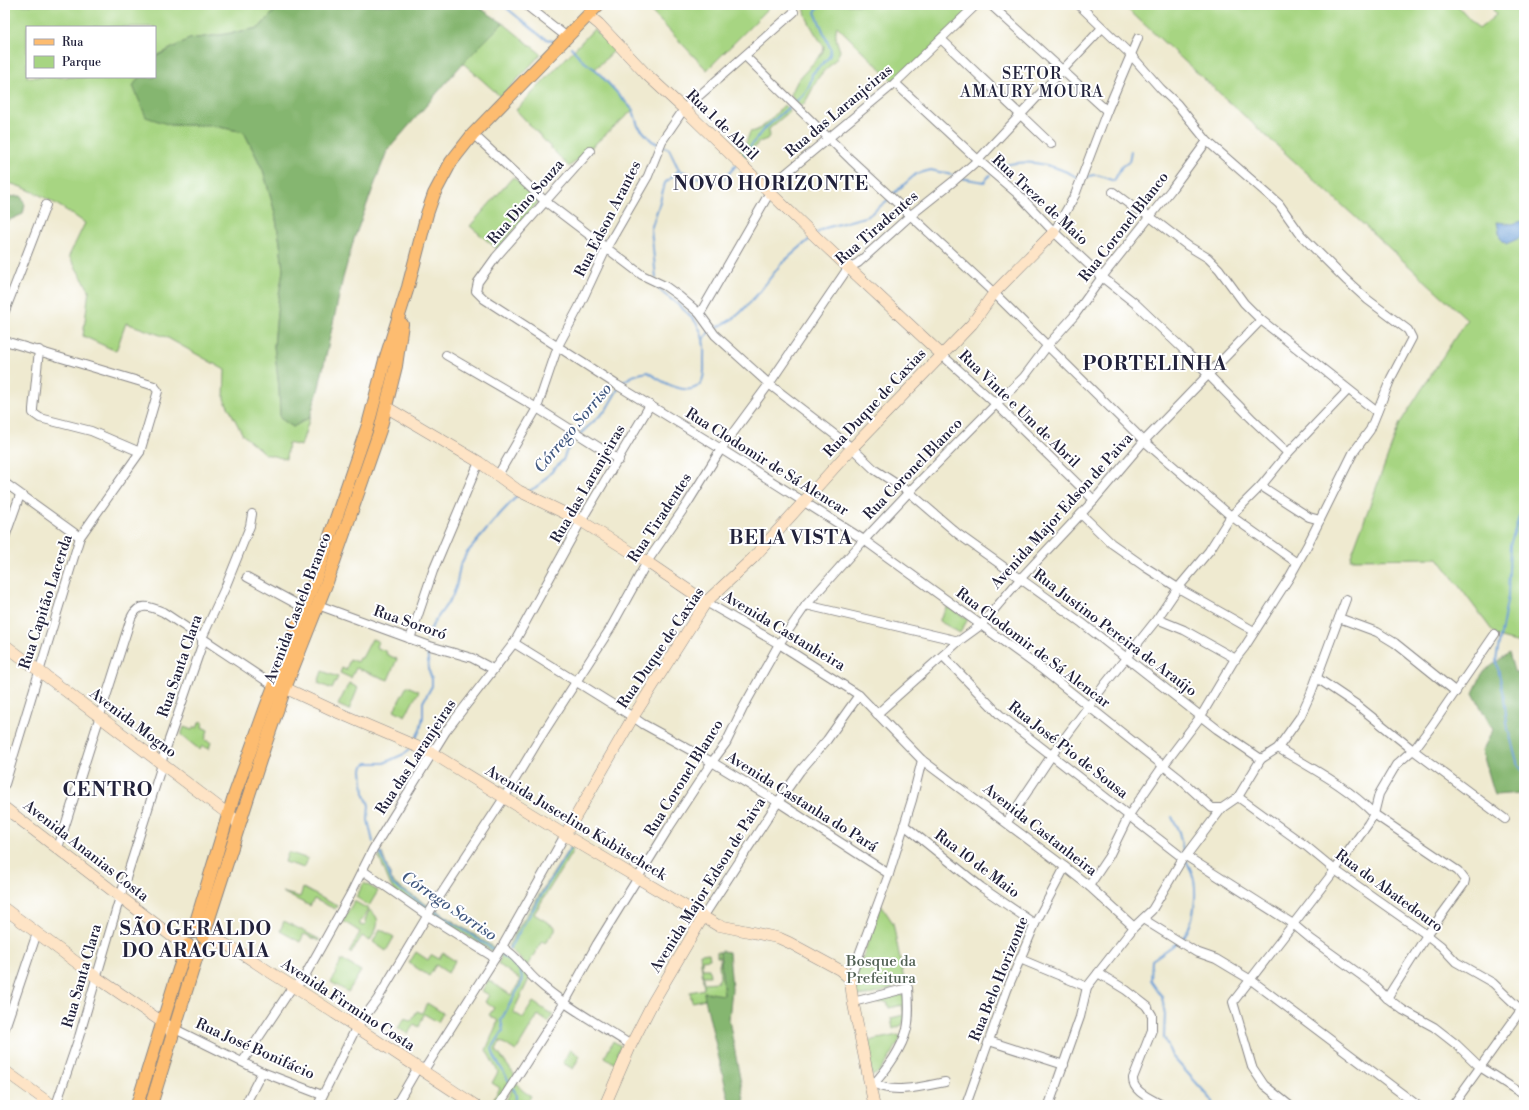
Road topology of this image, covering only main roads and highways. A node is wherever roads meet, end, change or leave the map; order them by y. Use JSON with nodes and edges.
{"nodes":[{"id":1,"x":598,"y":5,"type":"edge"},
{"id":2,"x":408,"y":287,"type":"junction"},
{"id":3,"x":310,"y":604,"type":"junction"},
{"id":4,"x":280,"y":687,"type":"junction"},
{"id":5,"x":210,"y":875,"type":"junction"},
{"id":6,"x":222,"y":880,"type":"junction"},
{"id":7,"x":198,"y":934,"type":"junction"},
{"id":8,"x":194,"y":947,"type":"junction"},
{"id":9,"x":144,"y":1104,"type":"edge"}],
"edges":[{"from":1,"to":2,"type":"main road","name":"Avenida Castelo Branco"},
{"from":2,"to":3,"type":"main road","name":"Avenida Castelo Branco"},
{"from":2,"to":3,"type":"main road","name":"Avenida Castelo Branco"},
{"from":3,"to":4,"type":"main road","name":"Avenida Castelo Branco"},
{"from":4,"to":5,"type":"main road","name":"Avenida Castelo Branco"},
{"from":4,"to":6,"type":"main road","name":"Avenida Castelo Branco"},
{"from":5,"to":6,"type":"main road"},
{"from":5,"to":7,"type":"main road","name":"Avenida Castelo Branco"},
{"from":6,"to":7,"type":"main road","name":"Avenida Castelo Branco"},
{"from":7,"to":8,"type":"main road","name":"Avenida Castelo Branco"},
{"from":8,"to":9,"type":"main road","name":"Avenida Castelo Branco"},
{"from":8,"to":9,"type":"main road","name":"Avenida Castelo Branco"}]}
